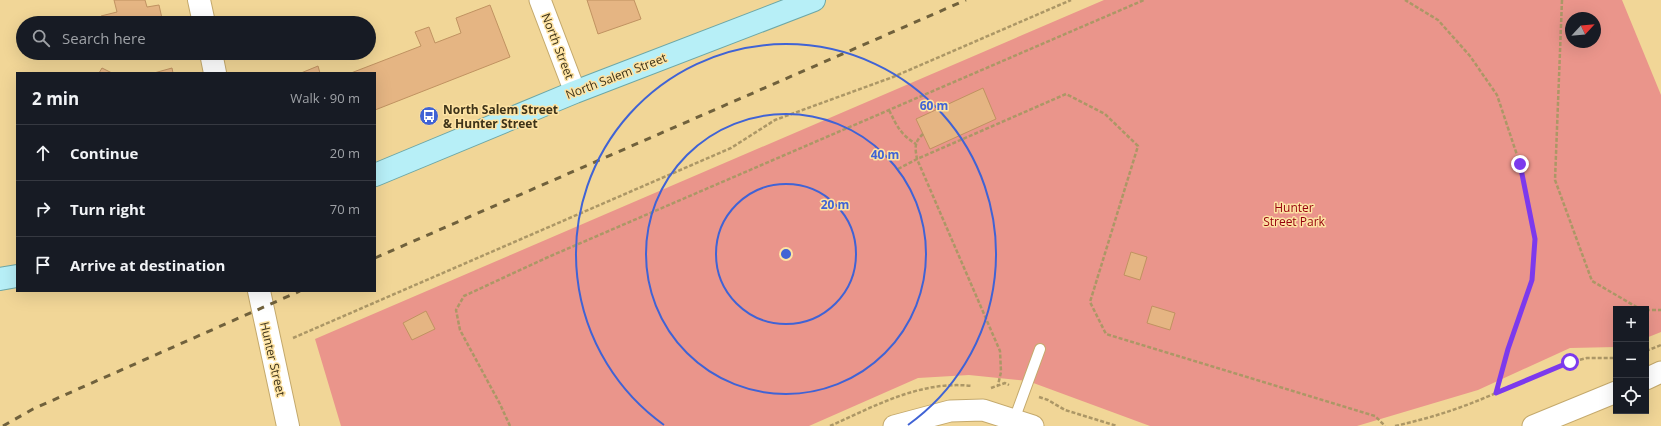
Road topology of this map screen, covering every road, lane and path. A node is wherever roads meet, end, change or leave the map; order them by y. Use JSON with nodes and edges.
{"nodes":[{"id":1,"x":199,"y":0,"type":"edge"},
{"id":2,"x":540,"y":0,"type":"edge"},
{"id":3,"x":814,"y":0,"type":"edge"},
{"id":4,"x":1071,"y":0,"type":"edge"},
{"id":5,"x":1144,"y":0,"type":"edge"},
{"id":6,"x":1405,"y":0,"type":"edge"},
{"id":7,"x":1562,"y":0,"type":"edge"},
{"id":8,"x":202,"y":16,"type":"edge"},
{"id":9,"x":212,"y":60,"type":"edge"},
{"id":10,"x":215,"y":72,"type":"edge"},
{"id":11,"x":575,"y":92,"type":"junction"},
{"id":12,"x":889,"y":110,"type":"junction"},
{"id":13,"x":923,"y":134,"type":"dead end"},
{"id":14,"x":916,"y":144,"type":"junction"},
{"id":15,"x":917,"y":159,"type":"junction"},
{"id":16,"x":898,"y":169,"type":"dead end"},
{"id":17,"x":376,"y":175,"type":"edge"},
{"id":18,"x":16,"y":276,"type":"edge"},
{"id":19,"x":0,"y":279,"type":"edge"},
{"id":20,"x":259,"y":292,"type":"edge"},
{"id":21,"x":1635,"y":306,"type":"edge"},
{"id":22,"x":1649,"y":310,"type":"edge"},
{"id":23,"x":1661,"y":310,"type":"edge"},
{"id":24,"x":1661,"y":345,"type":"edge"},
{"id":25,"x":270,"y":348,"type":"junction"},
{"id":26,"x":1040,"y":350,"type":"dead end"},
{"id":27,"x":1649,"y":350,"type":"edge"},
{"id":28,"x":1613,"y":358,"type":"edge"},
{"id":29,"x":1661,"y":372,"type":"edge"},
{"id":30,"x":1648,"y":378,"type":"edge"},
{"id":31,"x":998,"y":386,"type":"dead end"},
{"id":32,"x":1496,"y":393,"type":"junction"},
{"id":33,"x":1613,"y":393,"type":"edge"},
{"id":34,"x":1024,"y":423,"type":"edge"},
{"id":35,"x":288,"y":426,"type":"edge"},
{"id":36,"x":510,"y":426,"type":"edge"},
{"id":37,"x":894,"y":426,"type":"edge"},
{"id":38,"x":1385,"y":426,"type":"edge"},
{"id":39,"x":1395,"y":426,"type":"edge"},
{"id":40,"x":1532,"y":426,"type":"edge"}],
"edges":[{"from":1,"to":8,"type":"street"},
{"from":2,"to":11,"type":"street","name":"North Street"},
{"from":3,"to":11,"type":"main road","name":"North Salem Street"},
{"from":4,"to":25,"type":"path"},
{"from":5,"to":12,"type":"path"},
{"from":6,"to":32,"type":"path"},
{"from":7,"to":21,"type":"path"},
{"from":9,"to":10,"type":"street"},
{"from":11,"to":17,"type":"main road","name":"North Salem Street"},
{"from":12,"to":14,"type":"path"},
{"from":12,"to":36,"type":"path"},
{"from":13,"to":14,"type":"path"},
{"from":14,"to":15,"type":"path"},
{"from":15,"to":16,"type":"path"},
{"from":15,"to":31,"type":"path"},
{"from":15,"to":38,"type":"path"},
{"from":18,"to":19,"type":"main road"},
{"from":20,"to":25,"type":"street","name":"Hunter Street"},
{"from":22,"to":23,"type":"path"},
{"from":24,"to":27,"type":"path"},
{"from":25,"to":35,"type":"street","name":"Hunter Street"},
{"from":26,"to":34,"type":"lane"},
{"from":28,"to":32,"type":"path"},
{"from":29,"to":30,"type":"street"},
{"from":32,"to":39,"type":"path"},
{"from":33,"to":40,"type":"street"},
{"from":34,"to":37,"type":"street"}]}
